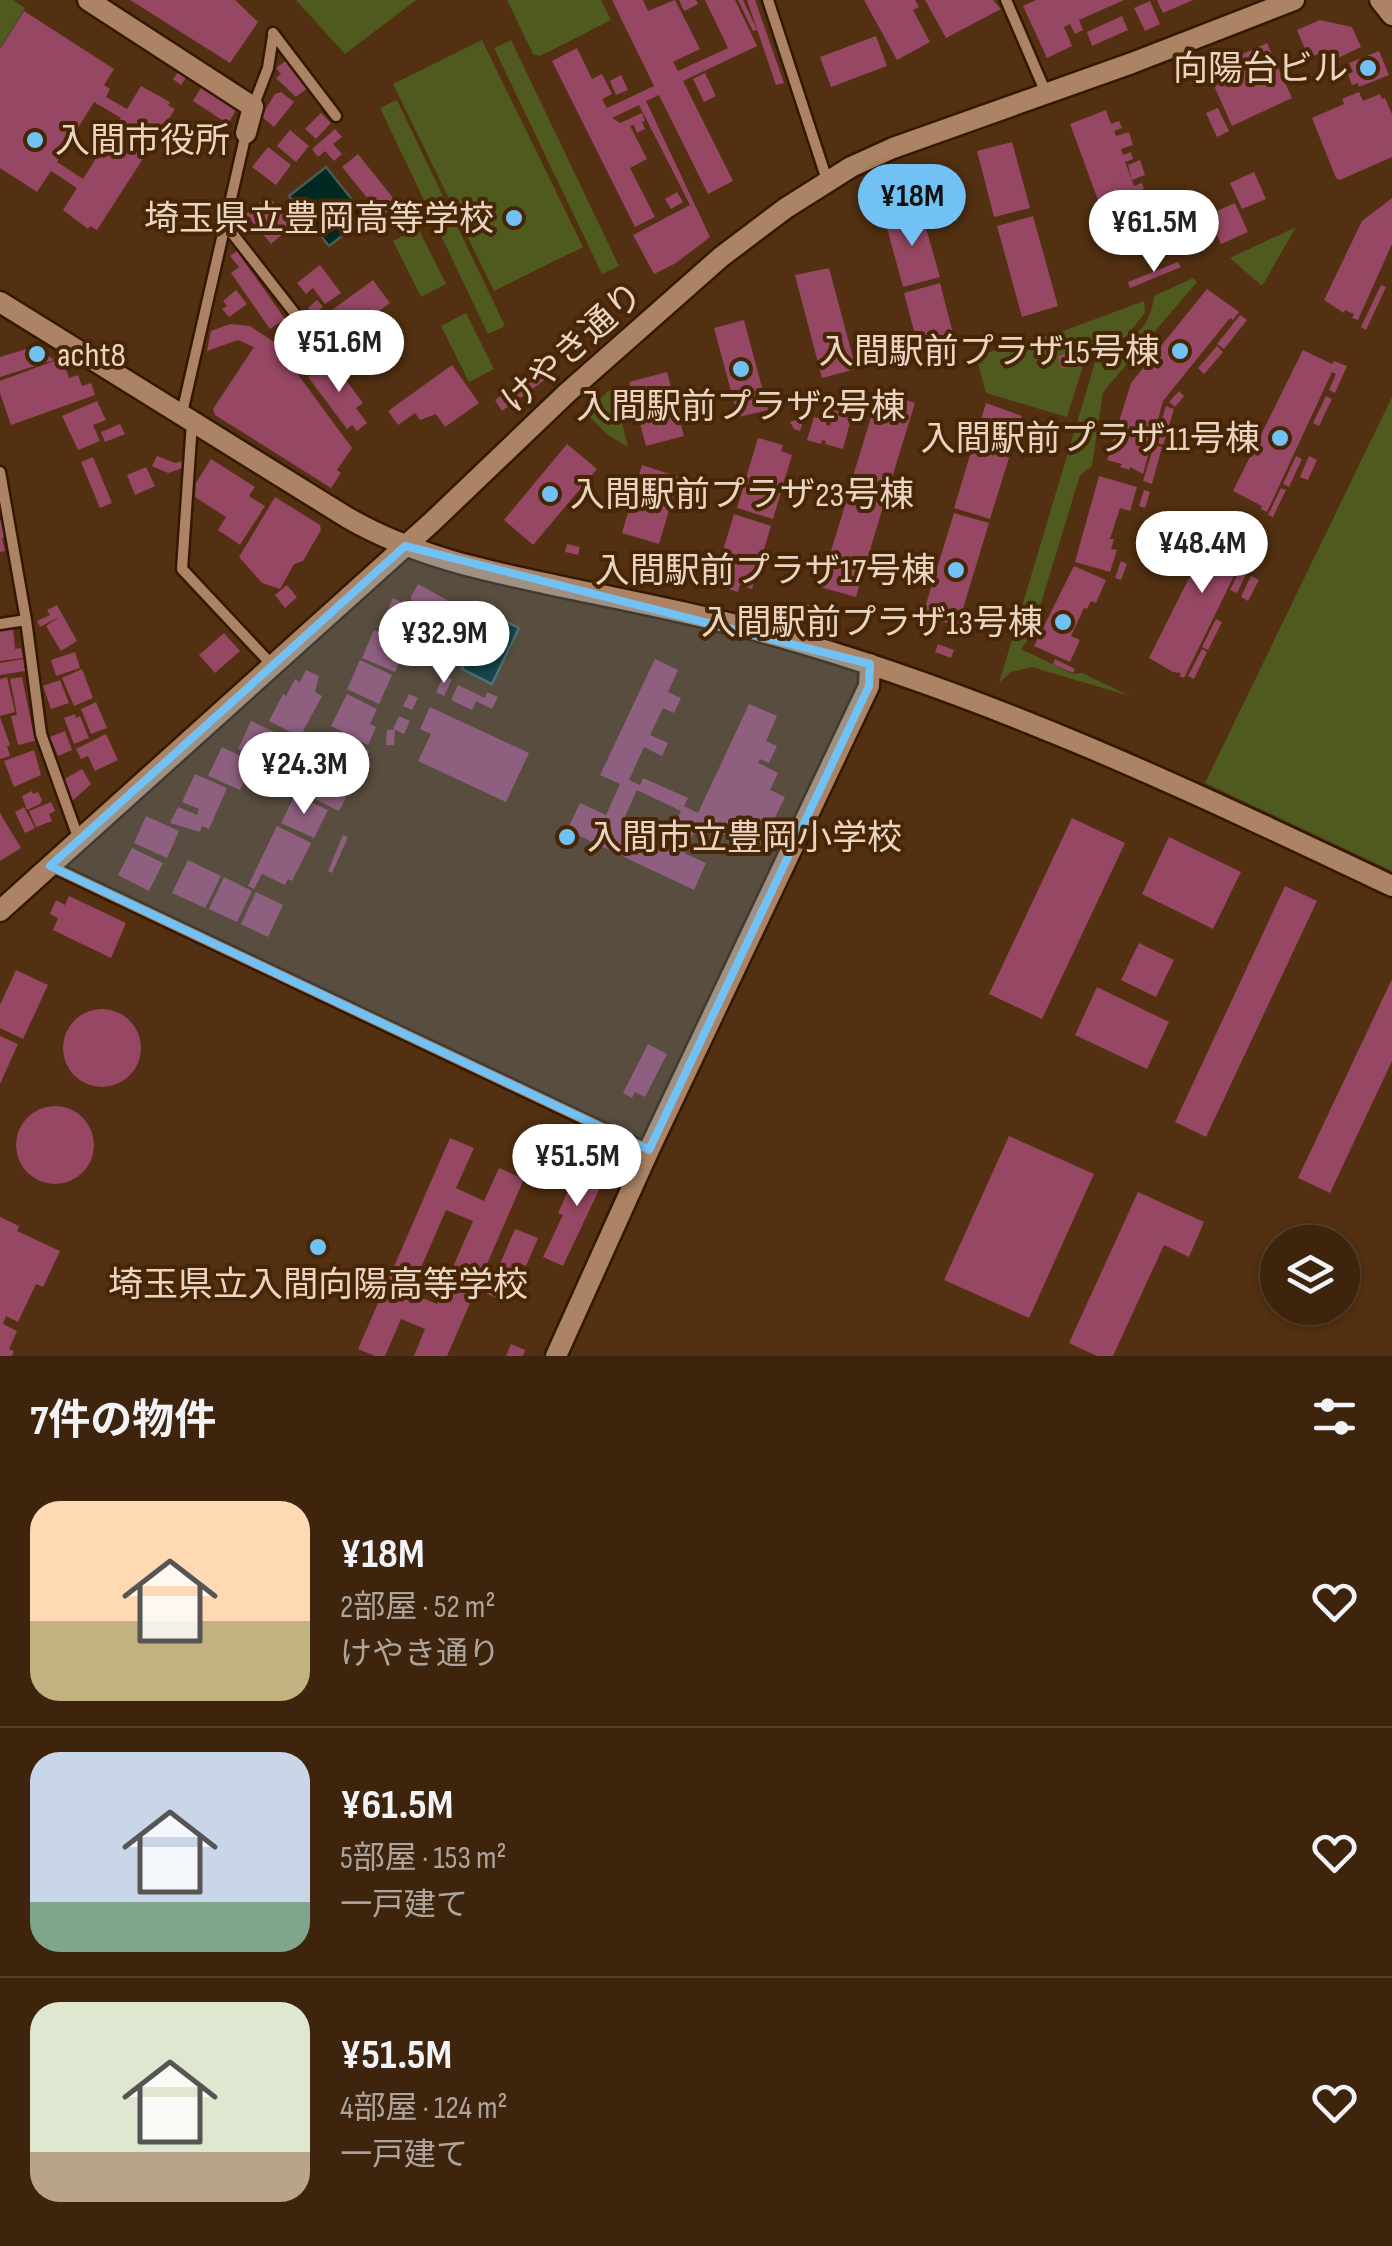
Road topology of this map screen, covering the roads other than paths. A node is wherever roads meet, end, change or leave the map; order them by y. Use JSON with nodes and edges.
{"nodes":[{"id":1,"x":88,"y":0,"type":"edge"},
{"id":2,"x":768,"y":0,"type":"edge"},
{"id":3,"x":1006,"y":0,"type":"edge"},
{"id":4,"x":1294,"y":0,"type":"edge"},
{"id":5,"x":1380,"y":0,"type":"edge"},
{"id":6,"x":1392,"y":14,"type":"edge"},
{"id":7,"x":1046,"y":94,"type":"junction"},
{"id":8,"x":253,"y":107,"type":"junction"},
{"id":9,"x":336,"y":116,"type":"dead end"},
{"id":10,"x":246,"y":133,"type":"joint"},
{"id":11,"x":827,"y":180,"type":"junction"},
{"id":12,"x":225,"y":224,"type":"junction"},
{"id":13,"x":0,"y":302,"type":"edge"},
{"id":14,"x":296,"y":315,"type":"dead end"},
{"id":15,"x":186,"y":417,"type":"junction"},
{"id":16,"x":0,"y":472,"type":"edge"},
{"id":17,"x":3,"y":510,"type":"edge"},
{"id":18,"x":404,"y":546,"type":"junction"},
{"id":19,"x":26,"y":620,"type":"junction"},
{"id":20,"x":0,"y":624,"type":"edge"},
{"id":21,"x":870,"y":664,"type":"junction"},
{"id":22,"x":272,"y":665,"type":"junction"},
{"id":23,"x":79,"y":840,"type":"junction"},
{"id":24,"x":50,"y":866,"type":"junction"},
{"id":25,"x":1392,"y":886,"type":"edge"},
{"id":26,"x":0,"y":911,"type":"edge"},
{"id":27,"x":649,"y":1150,"type":"junction"},
{"id":28,"x":556,"y":1356,"type":"edge"}],
"edges":[{"from":1,"to":8,"type":"street"},
{"from":2,"to":11,"type":"street"},
{"from":3,"to":7,"type":"street"},
{"from":4,"to":7,"type":"street","name":"けやき通り"},
{"from":5,"to":6,"type":"street"},
{"from":7,"to":11,"type":"street","name":"けやき通り"},
{"from":8,"to":9,"type":"street"},
{"from":8,"to":10,"type":"street"},
{"from":10,"to":12,"type":"street"},
{"from":11,"to":18,"type":"street","name":"けやき通り"},
{"from":12,"to":14,"type":"street"},
{"from":12,"to":15,"type":"street"},
{"from":13,"to":15,"type":"street"},
{"from":15,"to":18,"type":"street"},
{"from":15,"to":22,"type":"street"},
{"from":16,"to":17,"type":"street"},
{"from":17,"to":19,"type":"street"},
{"from":18,"to":21,"type":"street"},
{"from":18,"to":22,"type":"street","name":"けやき通り"},
{"from":19,"to":20,"type":"street"},
{"from":19,"to":23,"type":"street"},
{"from":21,"to":25,"type":"street"},
{"from":21,"to":27,"type":"street"},
{"from":22,"to":23,"type":"street","name":"けやき通り"},
{"from":23,"to":24,"type":"street","name":"けやき通り"},
{"from":24,"to":26,"type":"street","name":"けやき通り"},
{"from":24,"to":27,"type":"street"},
{"from":27,"to":28,"type":"street"}]}
